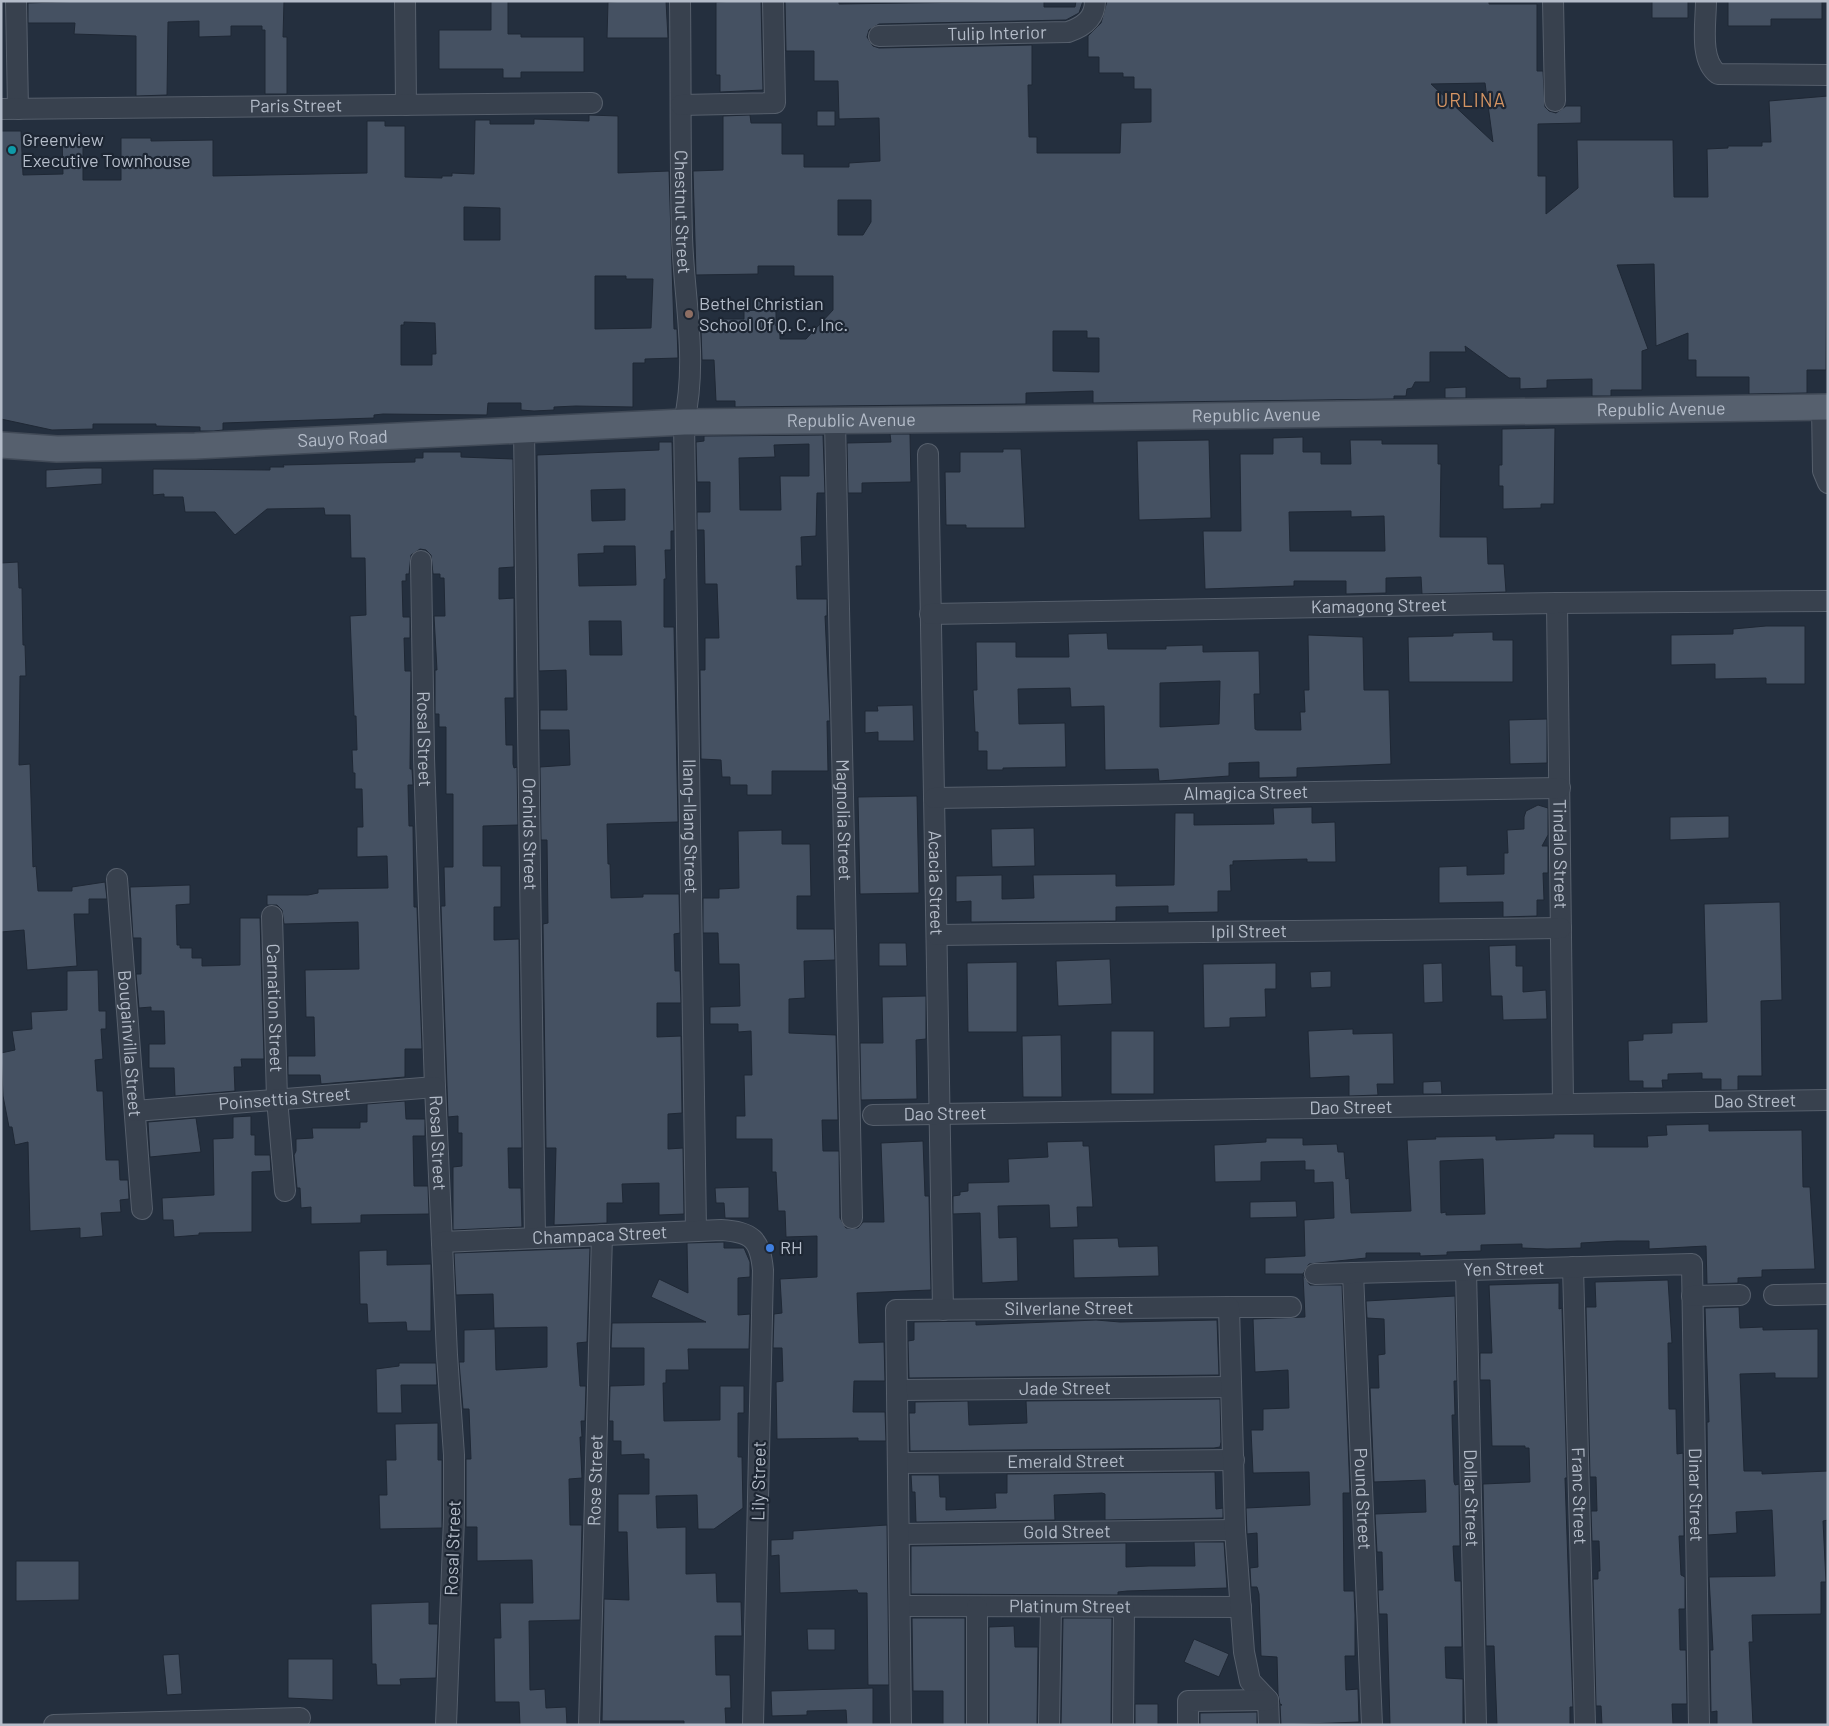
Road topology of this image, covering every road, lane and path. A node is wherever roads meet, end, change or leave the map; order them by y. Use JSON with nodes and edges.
{"nodes":[{"id":1,"x":16,"y":1,"type":"edge"},
{"id":2,"x":405,"y":1,"type":"edge"},
{"id":3,"x":680,"y":1,"type":"edge"},
{"id":4,"x":774,"y":1,"type":"edge"},
{"id":5,"x":1095,"y":1,"type":"edge"},
{"id":6,"x":1553,"y":1,"type":"edge"},
{"id":7,"x":1706,"y":1,"type":"edge"},
{"id":8,"x":879,"y":36,"type":"dead end"},
{"id":9,"x":1828,"y":75,"type":"edge"},
{"id":10,"x":1555,"y":101,"type":"dead end"},
{"id":11,"x":592,"y":103,"type":"dead end"},
{"id":12,"x":406,"y":105,"type":"junction"},
{"id":13,"x":681,"y":105,"type":"junction"},
{"id":14,"x":10,"y":109,"type":"edge"},
{"id":15,"x":1825,"y":407,"type":"edge"},
{"id":16,"x":834,"y":421,"type":"junction"},
{"id":17,"x":684,"y":422,"type":"junction"},
{"id":18,"x":524,"y":430,"type":"junction"},
{"id":19,"x":1,"y":445,"type":"edge"},
{"id":20,"x":928,"y":454,"type":"dead end"},
{"id":21,"x":1828,"y":483,"type":"edge"},
{"id":22,"x":422,"y":561,"type":"dead end"},
{"id":23,"x":1828,"y":601,"type":"edge"},
{"id":24,"x":1557,"y":603,"type":"junction"},
{"id":25,"x":930,"y":614,"type":"junction"},
{"id":26,"x":1560,"y":788,"type":"junction"},
{"id":27,"x":934,"y":798,"type":"junction"},
{"id":28,"x":117,"y":879,"type":"dead end"},
{"id":29,"x":272,"y":916,"type":"dead end"},
{"id":30,"x":1561,"y":928,"type":"junction"},
{"id":31,"x":937,"y":934,"type":"junction"},
{"id":32,"x":434,"y":1087,"type":"junction"},
{"id":33,"x":277,"y":1099,"type":"junction"},
{"id":34,"x":1828,"y":1100,"type":"edge"},
{"id":35,"x":1563,"y":1104,"type":"junction"},
{"id":36,"x":135,"y":1111,"type":"junction"},
{"id":37,"x":873,"y":1115,"type":"dead end"},
{"id":38,"x":939,"y":1115,"type":"junction"},
{"id":39,"x":285,"y":1191,"type":"dead end"},
{"id":40,"x":142,"y":1209,"type":"dead end"},
{"id":41,"x":852,"y":1218,"type":"dead end"},
{"id":42,"x":696,"y":1231,"type":"junction"},
{"id":43,"x":602,"y":1235,"type":"junction"},
{"id":44,"x":535,"y":1238,"type":"junction"},
{"id":45,"x":754,"y":1239,"type":"joint"},
{"id":46,"x":442,"y":1242,"type":"junction"},
{"id":47,"x":1692,"y":1264,"type":"joint"},
{"id":48,"x":1573,"y":1267,"type":"junction"},
{"id":49,"x":1466,"y":1270,"type":"junction"},
{"id":50,"x":1353,"y":1273,"type":"junction"},
{"id":51,"x":1315,"y":1274,"type":"dead end"},
{"id":52,"x":1828,"y":1294,"type":"edge"},
{"id":53,"x":1740,"y":1295,"type":"dead end"},
{"id":54,"x":1774,"y":1295,"type":"dead end"},
{"id":55,"x":1692,"y":1296,"type":"junction"},
{"id":56,"x":1230,"y":1307,"type":"junction"},
{"id":57,"x":1291,"y":1307,"type":"dead end"},
{"id":58,"x":943,"y":1310,"type":"junction"},
{"id":59,"x":1231,"y":1387,"type":"junction"},
{"id":60,"x":897,"y":1390,"type":"junction"},
{"id":61,"x":1234,"y":1460,"type":"junction"},
{"id":62,"x":898,"y":1463,"type":"junction"},
{"id":63,"x":1235,"y":1530,"type":"junction"},
{"id":64,"x":899,"y":1534,"type":"junction"},
{"id":65,"x":900,"y":1606,"type":"junction"},
{"id":66,"x":977,"y":1607,"type":"junction"},
{"id":67,"x":1051,"y":1607,"type":"junction"},
{"id":68,"x":1124,"y":1607,"type":"junction"},
{"id":69,"x":1241,"y":1607,"type":"junction"},
{"id":70,"x":1268,"y":1700,"type":"junction"},
{"id":71,"x":300,"y":1718,"type":"dead end"},
{"id":72,"x":54,"y":1725,"type":"edge"},
{"id":73,"x":446,"y":1725,"type":"edge"},
{"id":74,"x":589,"y":1725,"type":"edge"},
{"id":75,"x":753,"y":1725,"type":"edge"},
{"id":76,"x":901,"y":1725,"type":"edge"},
{"id":77,"x":977,"y":1725,"type":"edge"},
{"id":78,"x":1049,"y":1725,"type":"edge"},
{"id":79,"x":1123,"y":1725,"type":"edge"},
{"id":80,"x":1188,"y":1725,"type":"edge"},
{"id":81,"x":1269,"y":1725,"type":"edge"},
{"id":82,"x":1372,"y":1725,"type":"edge"},
{"id":83,"x":1476,"y":1725,"type":"edge"},
{"id":84,"x":1585,"y":1725,"type":"edge"},
{"id":85,"x":1699,"y":1725,"type":"edge"}],
"edges":[{"from":1,"to":14,"type":"street"},
{"from":2,"to":12,"type":"street"},
{"from":3,"to":13,"type":"street","name":"Chestnut Street"},
{"from":4,"to":13,"type":"street"},
{"from":5,"to":8,"type":"street","name":"Tulip Interior"},
{"from":6,"to":10,"type":"street"},
{"from":7,"to":9,"type":"street"},
{"from":11,"to":12,"type":"street","name":"Paris Street"},
{"from":12,"to":14,"type":"street","name":"Paris Street"},
{"from":13,"to":17,"type":"street","name":"Chestnut Street"},
{"from":15,"to":16,"type":"main road","name":"Republic Avenue"},
{"from":15,"to":21,"type":"street"},
{"from":16,"to":17,"type":"main road","name":"Republic Avenue"},
{"from":16,"to":41,"type":"street","name":"Magnolia Street"},
{"from":17,"to":18,"type":"main road","name":"Sauyo Road"},
{"from":17,"to":42,"type":"street","name":"Ilang-Ilang Street"},
{"from":18,"to":19,"type":"main road","name":"Sauyo Road"},
{"from":18,"to":44,"type":"street","name":"Orchids Street"},
{"from":20,"to":25,"type":"street","name":"Acacia Street"},
{"from":22,"to":32,"type":"street","name":"Rosal Street"},
{"from":23,"to":24,"type":"street","name":"Kamagong Street"},
{"from":24,"to":25,"type":"street","name":"Kamagong Street"},
{"from":24,"to":26,"type":"street","name":"Tindalo Street"},
{"from":25,"to":27,"type":"street","name":"Acacia Street"},
{"from":26,"to":27,"type":"street","name":"Almagica Street"},
{"from":26,"to":30,"type":"street","name":"Tindalo Street"},
{"from":27,"to":31,"type":"street","name":"Acacia Street"},
{"from":28,"to":36,"type":"street","name":"Bougainvilla Street"},
{"from":29,"to":33,"type":"street","name":"Carnation Street"},
{"from":30,"to":31,"type":"street","name":"Ipil Street"},
{"from":30,"to":35,"type":"street","name":"Tindalo Street"},
{"from":31,"to":38,"type":"street","name":"Acacia Street"},
{"from":32,"to":33,"type":"street","name":"Poinsettia Street"},
{"from":32,"to":46,"type":"street","name":"Rosal Street"},
{"from":33,"to":36,"type":"street","name":"Poinsettia Street"},
{"from":33,"to":39,"type":"street","name":"Carnation Street"},
{"from":34,"to":35,"type":"street","name":"Dao Street"},
{"from":35,"to":38,"type":"street","name":"Dao Street"},
{"from":36,"to":40,"type":"street","name":"Bougainvilla Street"},
{"from":37,"to":38,"type":"street","name":"Dao Street"},
{"from":38,"to":58,"type":"street","name":"Acacia Street"},
{"from":42,"to":43,"type":"street","name":"Champaca Street"},
{"from":42,"to":45,"type":"street","name":"Champaca Street"},
{"from":43,"to":44,"type":"street","name":"Champaca Street"},
{"from":43,"to":74,"type":"street","name":"Rose Street"},
{"from":44,"to":46,"type":"street","name":"Champaca Street"},
{"from":45,"to":75,"type":"street","name":"Lily Street"},
{"from":46,"to":73,"type":"street","name":"Rosal Street"},
{"from":47,"to":48,"type":"street","name":"Yen Street"},
{"from":47,"to":55,"type":"street","name":"Dinar Street"},
{"from":48,"to":49,"type":"street","name":"Yen Street"},
{"from":48,"to":84,"type":"street","name":"Franc Street"},
{"from":49,"to":50,"type":"street","name":"Yen Street"},
{"from":49,"to":83,"type":"street","name":"Dollar Street"},
{"from":50,"to":51,"type":"street","name":"Yen Street"},
{"from":50,"to":82,"type":"street","name":"Pound Street"},
{"from":52,"to":54,"type":"street"},
{"from":53,"to":55,"type":"street"},
{"from":55,"to":85,"type":"street","name":"Dinar Street"},
{"from":56,"to":57,"type":"street"},
{"from":56,"to":58,"type":"street","name":"Silverlane Street"},
{"from":56,"to":59,"type":"street"},
{"from":58,"to":60,"type":"street","name":"Silverlane Street"},
{"from":59,"to":60,"type":"street","name":"Jade Street"},
{"from":59,"to":61,"type":"street"},
{"from":60,"to":62,"type":"street","name":"Silverlane Street"},
{"from":61,"to":62,"type":"street","name":"Emerald Street"},
{"from":61,"to":63,"type":"street"},
{"from":62,"to":64,"type":"street","name":"Silverlane Street"},
{"from":63,"to":64,"type":"street","name":"Gold Street"},
{"from":63,"to":69,"type":"street"},
{"from":64,"to":65,"type":"street","name":"Silverlane Street"},
{"from":65,"to":66,"type":"street","name":"Platinum Street"},
{"from":65,"to":76,"type":"street","name":"Silverlane Street"},
{"from":66,"to":67,"type":"street","name":"Platinum Street"},
{"from":66,"to":77,"type":"street"},
{"from":67,"to":68,"type":"street","name":"Platinum Street"},
{"from":67,"to":78,"type":"street"},
{"from":68,"to":69,"type":"street","name":"Platinum Street"},
{"from":68,"to":79,"type":"street"},
{"from":69,"to":70,"type":"street"},
{"from":70,"to":80,"type":"street"},
{"from":70,"to":81,"type":"street"},
{"from":71,"to":72,"type":"street"}]}
